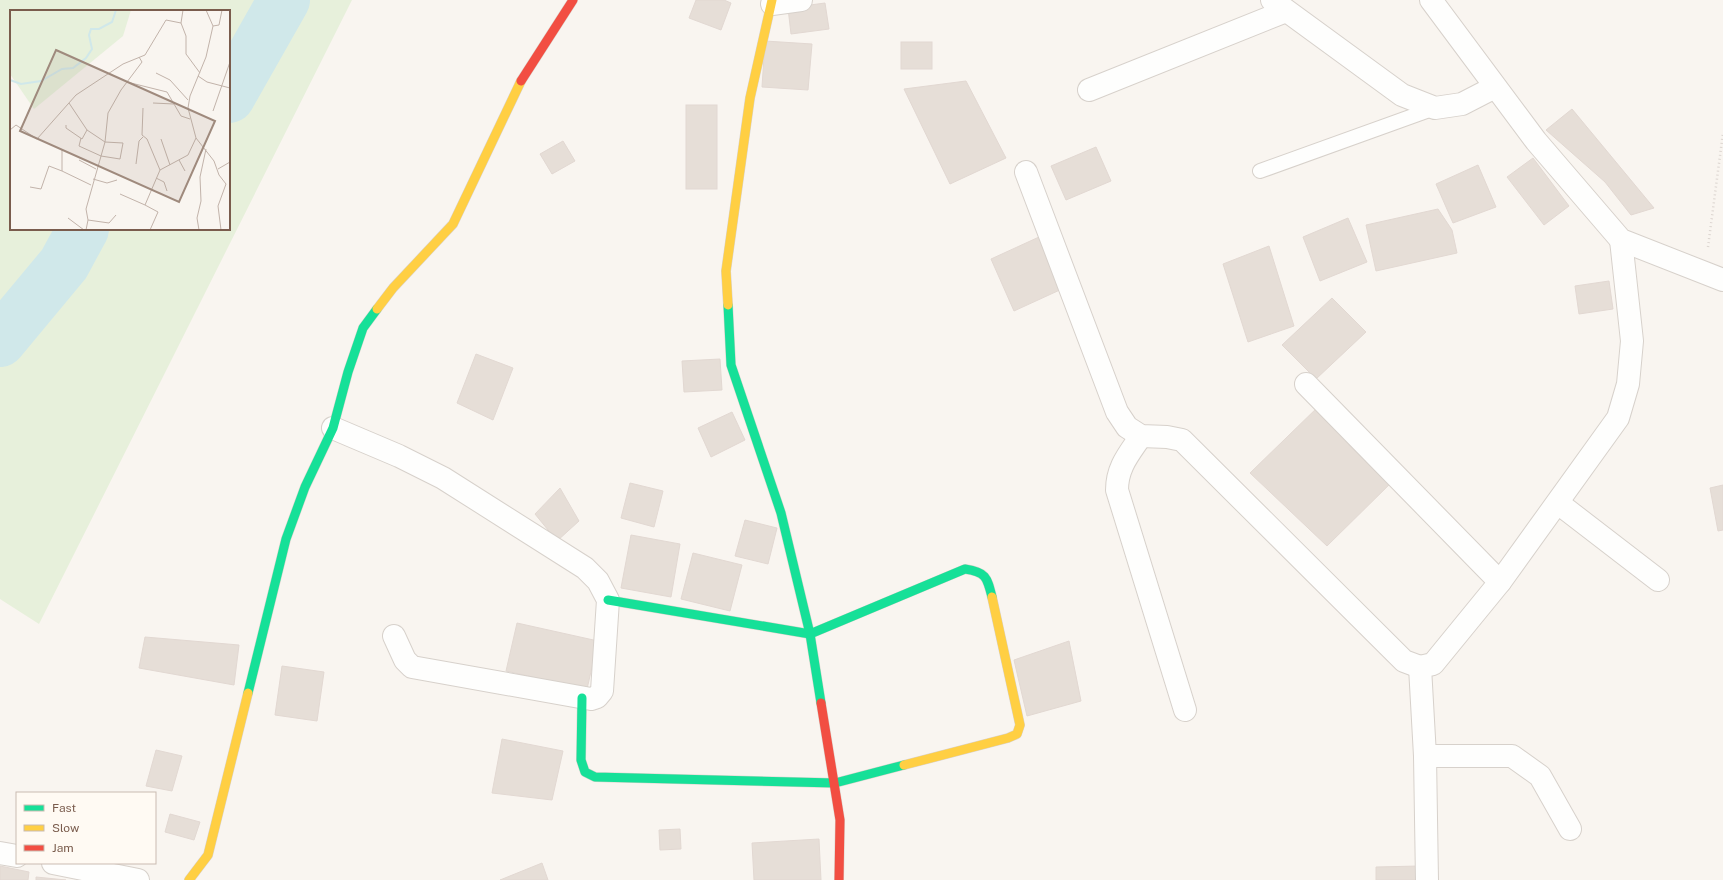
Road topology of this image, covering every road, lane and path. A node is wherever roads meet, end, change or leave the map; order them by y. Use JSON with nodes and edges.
{"nodes":[{"id":1,"x":573,"y":0,"type":"edge"},
{"id":2,"x":801,"y":0,"type":"edge"},
{"id":3,"x":1431,"y":0,"type":"edge"},
{"id":4,"x":772,"y":2,"type":"edge"},
{"id":5,"x":1279,"y":6,"type":"edge"},
{"id":6,"x":1495,"y":87,"type":"junction"},
{"id":7,"x":1089,"y":90,"type":"dead end"},
{"id":8,"x":1435,"y":108,"type":"junction"},
{"id":9,"x":1723,"y":133,"type":"edge"},
{"id":10,"x":1260,"y":171,"type":"dead end"},
{"id":11,"x":1026,"y":172,"type":"dead end"},
{"id":12,"x":1622,"y":240,"type":"junction"},
{"id":13,"x":1714,"y":276,"type":"edge"},
{"id":14,"x":1306,"y":384,"type":"dead end"},
{"id":15,"x":333,"y":428,"type":"junction"},
{"id":16,"x":1141,"y":436,"type":"junction"},
{"id":17,"x":1558,"y":503,"type":"junction"},
{"id":18,"x":1658,"y":580,"type":"dead end"},
{"id":19,"x":1500,"y":582,"type":"junction"},
{"id":20,"x":608,"y":600,"type":"junction"},
{"id":21,"x":810,"y":634,"type":"junction"},
{"id":22,"x":394,"y":636,"type":"dead end"},
{"id":23,"x":1420,"y":667,"type":"junction"},
{"id":24,"x":582,"y":698,"type":"junction"},
{"id":25,"x":1185,"y":710,"type":"dead end"},
{"id":26,"x":1425,"y":756,"type":"junction"},
{"id":27,"x":835,"y":783,"type":"junction"},
{"id":28,"x":1570,"y":829,"type":"dead end"},
{"id":29,"x":0,"y":852,"type":"edge"},
{"id":30,"x":16,"y":856,"type":"edge"},
{"id":31,"x":58,"y":864,"type":"edge"},
{"id":32,"x":138,"y":880,"type":"edge"},
{"id":33,"x":189,"y":880,"type":"edge"},
{"id":34,"x":839,"y":880,"type":"edge"},
{"id":35,"x":1427,"y":880,"type":"edge"}],
"edges":[{"from":1,"to":15,"type":"street"},
{"from":2,"to":4,"type":"street"},
{"from":3,"to":6,"type":"street"},
{"from":4,"to":21,"type":"street"},
{"from":5,"to":7,"type":"street"},
{"from":5,"to":8,"type":"street"},
{"from":6,"to":8,"type":"street"},
{"from":6,"to":12,"type":"street"},
{"from":8,"to":10,"type":"lane"},
{"from":9,"to":13,"type":"path"},
{"from":11,"to":16,"type":"street"},
{"from":12,"to":13,"type":"street"},
{"from":12,"to":17,"type":"street"},
{"from":14,"to":19,"type":"street"},
{"from":15,"to":20,"type":"street"},
{"from":15,"to":33,"type":"street"},
{"from":16,"to":23,"type":"street"},
{"from":16,"to":25,"type":"street"},
{"from":17,"to":18,"type":"street"},
{"from":17,"to":19,"type":"street"},
{"from":19,"to":23,"type":"street"},
{"from":20,"to":21,"type":"street"},
{"from":20,"to":24,"type":"street"},
{"from":21,"to":27,"type":"street"},
{"from":21,"to":27,"type":"street"},
{"from":22,"to":24,"type":"street"},
{"from":23,"to":26,"type":"street"},
{"from":24,"to":27,"type":"street"},
{"from":26,"to":28,"type":"street"},
{"from":26,"to":35,"type":"street"},
{"from":27,"to":34,"type":"street"},
{"from":29,"to":30,"type":"street"},
{"from":31,"to":32,"type":"street"}]}
